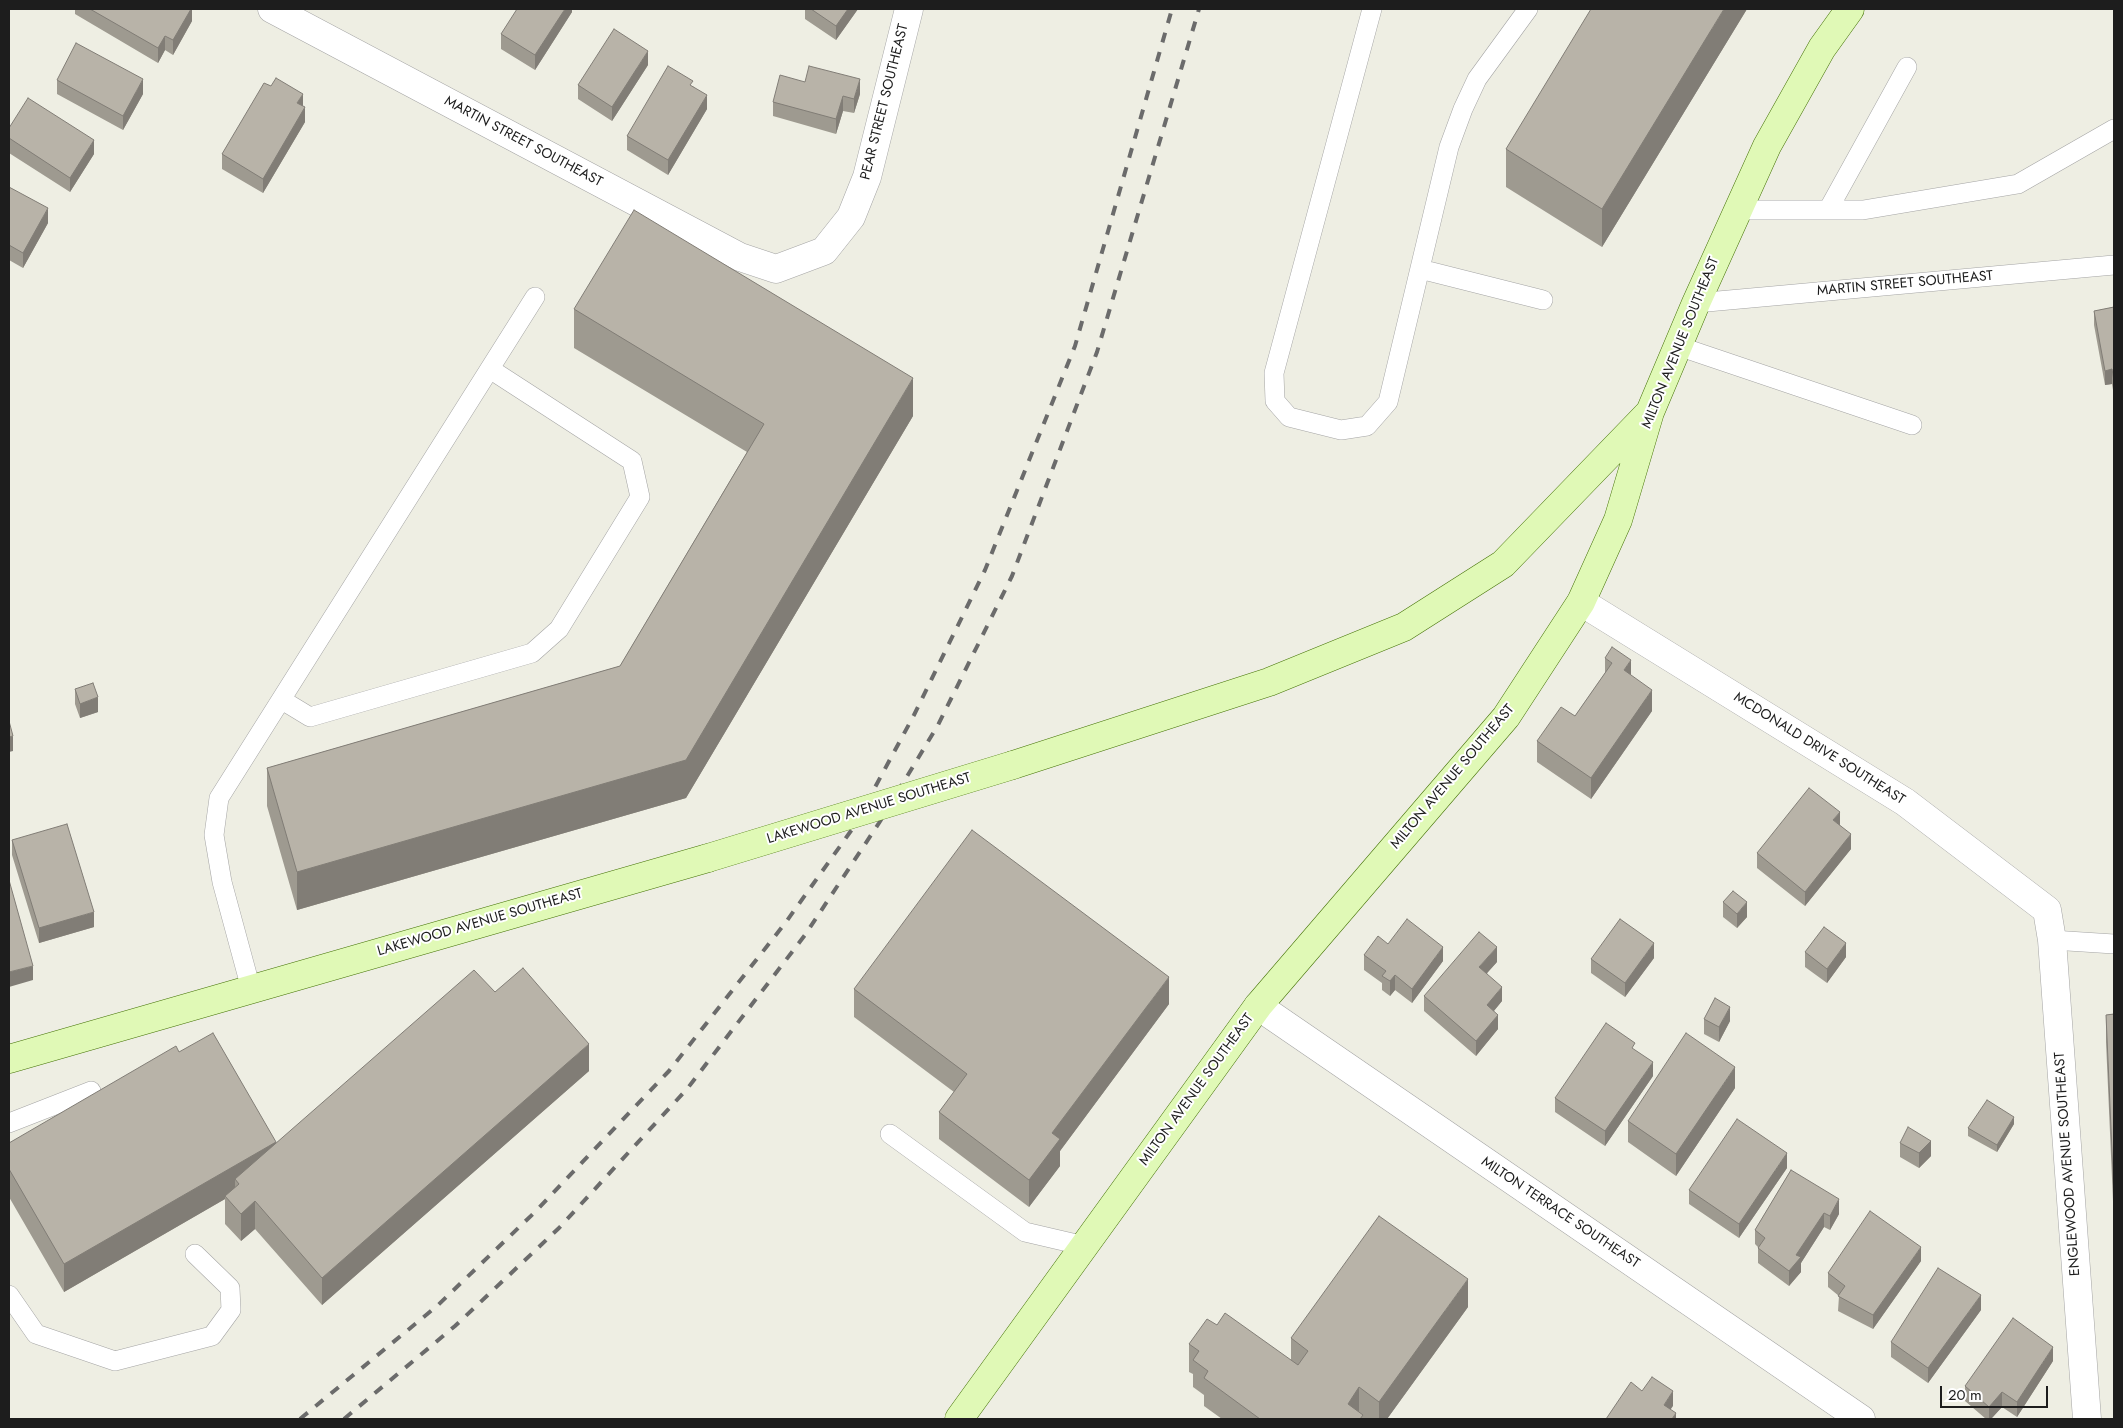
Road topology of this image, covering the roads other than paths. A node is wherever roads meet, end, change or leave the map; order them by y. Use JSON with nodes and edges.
{"nodes":[{"id":1,"x":272,"y":9,"type":"edge"},
{"id":2,"x":908,"y":9,"type":"edge"},
{"id":3,"x":1372,"y":9,"type":"edge"},
{"id":4,"x":1528,"y":9,"type":"edge"},
{"id":5,"x":1850,"y":9,"type":"edge"},
{"id":6,"x":1907,"y":67,"type":"dead end"},
{"id":7,"x":2114,"y":129,"type":"edge"},
{"id":8,"x":1738,"y":210,"type":"junction"},
{"id":9,"x":1828,"y":210,"type":"junction"},
{"id":10,"x":2114,"y":265,"type":"edge"},
{"id":11,"x":776,"y":269,"type":"joint"},
{"id":12,"x":1420,"y":270,"type":"junction"},
{"id":13,"x":534,"y":297,"type":"dead end"},
{"id":14,"x":1543,"y":300,"type":"dead end"},
{"id":15,"x":1696,"y":303,"type":"junction"},
{"id":16,"x":1678,"y":346,"type":"junction"},
{"id":17,"x":490,"y":369,"type":"junction"},
{"id":18,"x":1650,"y":412,"type":"junction"},
{"id":19,"x":1912,"y":425,"type":"dead end"},
{"id":20,"x":1581,"y":602,"type":"junction"},
{"id":21,"x":282,"y":700,"type":"junction"},
{"id":22,"x":2047,"y":910,"type":"joint"},
{"id":23,"x":2052,"y":940,"type":"junction"},
{"id":24,"x":2114,"y":944,"type":"edge"},
{"id":25,"x":251,"y":989,"type":"junction"},
{"id":26,"x":1258,"y":1006,"type":"junction"},
{"id":27,"x":9,"y":1059,"type":"edge"},
{"id":28,"x":91,"y":1091,"type":"dead end"},
{"id":29,"x":9,"y":1123,"type":"edge"},
{"id":30,"x":890,"y":1134,"type":"dead end"},
{"id":31,"x":1085,"y":1246,"type":"junction"},
{"id":32,"x":195,"y":1254,"type":"dead end"},
{"id":33,"x":9,"y":1295,"type":"edge"},
{"id":34,"x":959,"y":1419,"type":"edge"},
{"id":35,"x":1861,"y":1419,"type":"edge"},
{"id":36,"x":2087,"y":1419,"type":"edge"}],
"edges":[{"from":1,"to":11,"type":"street","name":"MARTIN STREET SOUTHEAST"},
{"from":2,"to":11,"type":"street","name":"PEAR STREET SOUTHEAST"},
{"from":3,"to":12,"type":"lane"},
{"from":4,"to":12,"type":"lane"},
{"from":5,"to":8,"type":"street","name":"MILTON AVENUE SOUTHEAST"},
{"from":6,"to":9,"type":"lane"},
{"from":7,"to":9,"type":"lane"},
{"from":8,"to":9,"type":"lane"},
{"from":8,"to":15,"type":"street","name":"MILTON AVENUE SOUTHEAST"},
{"from":10,"to":15,"type":"lane","name":"MARTIN STREET SOUTHEAST"},
{"from":12,"to":14,"type":"lane"},
{"from":13,"to":17,"type":"lane"},
{"from":15,"to":16,"type":"street","name":"MILTON AVENUE SOUTHEAST"},
{"from":16,"to":18,"type":"street","name":"MILTON AVENUE SOUTHEAST"},
{"from":16,"to":19,"type":"lane"},
{"from":17,"to":21,"type":"lane"},
{"from":17,"to":21,"type":"lane"},
{"from":18,"to":20,"type":"street","name":"MILTON AVENUE SOUTHEAST"},
{"from":18,"to":25,"type":"street","name":"LAKEWOOD AVENUE SOUTHEAST","bridge":true},
{"from":20,"to":22,"type":"street","name":"MCDONALD DRIVE SOUTHEAST"},
{"from":20,"to":26,"type":"street","name":"MILTON AVENUE SOUTHEAST"},
{"from":21,"to":25,"type":"lane"},
{"from":22,"to":23,"type":"street","name":"ENGLEWOOD AVENUE SOUTHEAST"},
{"from":23,"to":24,"type":"lane"},
{"from":23,"to":36,"type":"street","name":"ENGLEWOOD AVENUE SOUTHEAST"},
{"from":25,"to":27,"type":"street","name":"LAKEWOOD AVENUE SOUTHEAST"},
{"from":26,"to":31,"type":"street","name":"MILTON AVENUE SOUTHEAST"},
{"from":26,"to":35,"type":"street","name":"MILTON TERRACE SOUTHEAST"},
{"from":28,"to":29,"type":"lane"},
{"from":30,"to":31,"type":"lane"},
{"from":31,"to":34,"type":"street","name":"MILTON AVENUE SOUTHEAST"},
{"from":32,"to":33,"type":"lane"}]}
